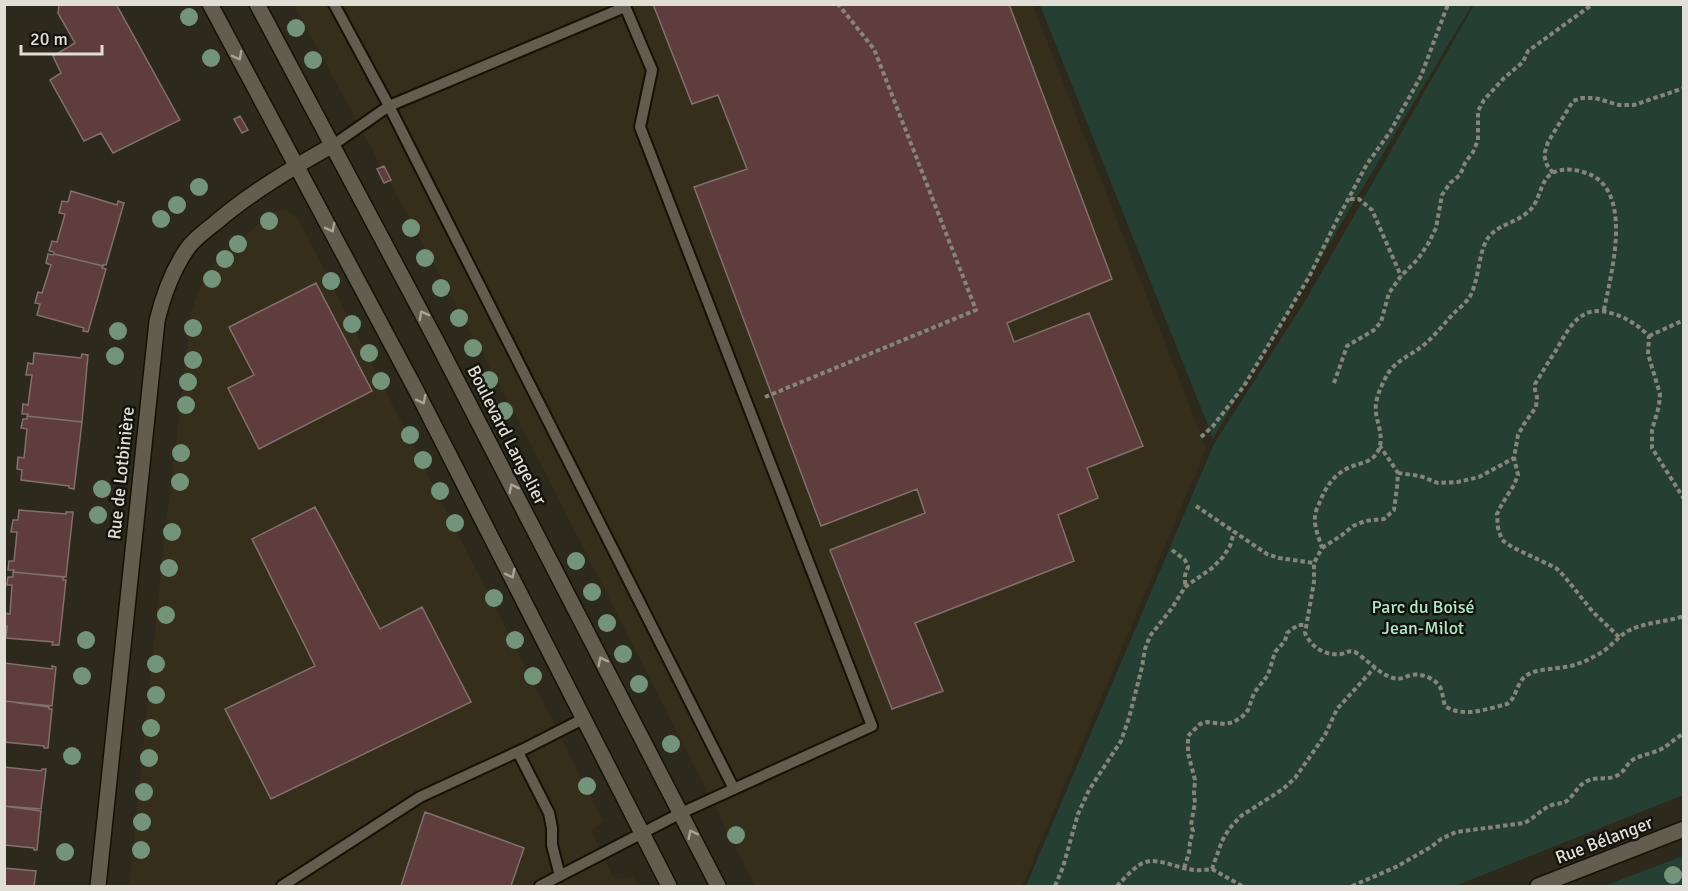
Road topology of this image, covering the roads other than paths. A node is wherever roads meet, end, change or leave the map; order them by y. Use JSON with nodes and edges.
{"nodes":[{"id":1,"x":210,"y":4,"type":"edge"},
{"id":2,"x":257,"y":4,"type":"edge"},
{"id":3,"x":333,"y":4,"type":"edge"},
{"id":4,"x":625,"y":6,"type":"edge"},
{"id":5,"x":389,"y":106,"type":"junction"},
{"id":6,"x":333,"y":145,"type":"junction"},
{"id":7,"x":297,"y":165,"type":"junction"},
{"id":8,"x":585,"y":718,"type":"junction"},
{"id":9,"x":518,"y":752,"type":"junction"},
{"id":10,"x":734,"y":789,"type":"junction"},
{"id":11,"x":681,"y":813,"type":"junction"},
{"id":12,"x":1683,"y":829,"type":"edge"},
{"id":13,"x":642,"y":833,"type":"junction"},
{"id":14,"x":561,"y":876,"type":"junction"},
{"id":15,"x":98,"y":886,"type":"edge"},
{"id":16,"x":282,"y":886,"type":"edge"},
{"id":17,"x":540,"y":886,"type":"edge"},
{"id":18,"x":669,"y":886,"type":"edge"},
{"id":19,"x":718,"y":886,"type":"edge"},
{"id":20,"x":1538,"y":886,"type":"edge"}],
"edges":[{"from":1,"to":7,"type":"main road","one_way":true},
{"from":2,"to":6,"type":"main road","name":"Boulevard Langelier"},
{"from":3,"to":5,"type":"lane"},
{"from":4,"to":5,"type":"lane"},
{"from":4,"to":10,"type":"lane"},
{"from":5,"to":6,"type":"lane"},
{"from":5,"to":10,"type":"lane"},
{"from":6,"to":7,"type":"main road","name":"Rue de Lotbinière"},
{"from":11,"to":6,"type":"main road","name":"Boulevard Langelier","one_way":true},
{"from":7,"to":8,"type":"main road","one_way":true},
{"from":7,"to":15,"type":"main road","name":"Rue de Lotbinière"},
{"from":8,"to":9,"type":"lane"},
{"from":8,"to":13,"type":"main road"},
{"from":9,"to":14,"type":"lane"},
{"from":9,"to":16,"type":"lane"},
{"from":10,"to":11,"type":"lane"},
{"from":11,"to":13,"type":"lane"},
{"from":19,"to":11,"type":"main road","name":"Boulevard Langelier","one_way":true},
{"from":12,"to":20,"type":"main road","name":"Rue Bélanger"},
{"from":13,"to":14,"type":"lane"},
{"from":13,"to":18,"type":"main road"},
{"from":14,"to":17,"type":"lane"}]}
